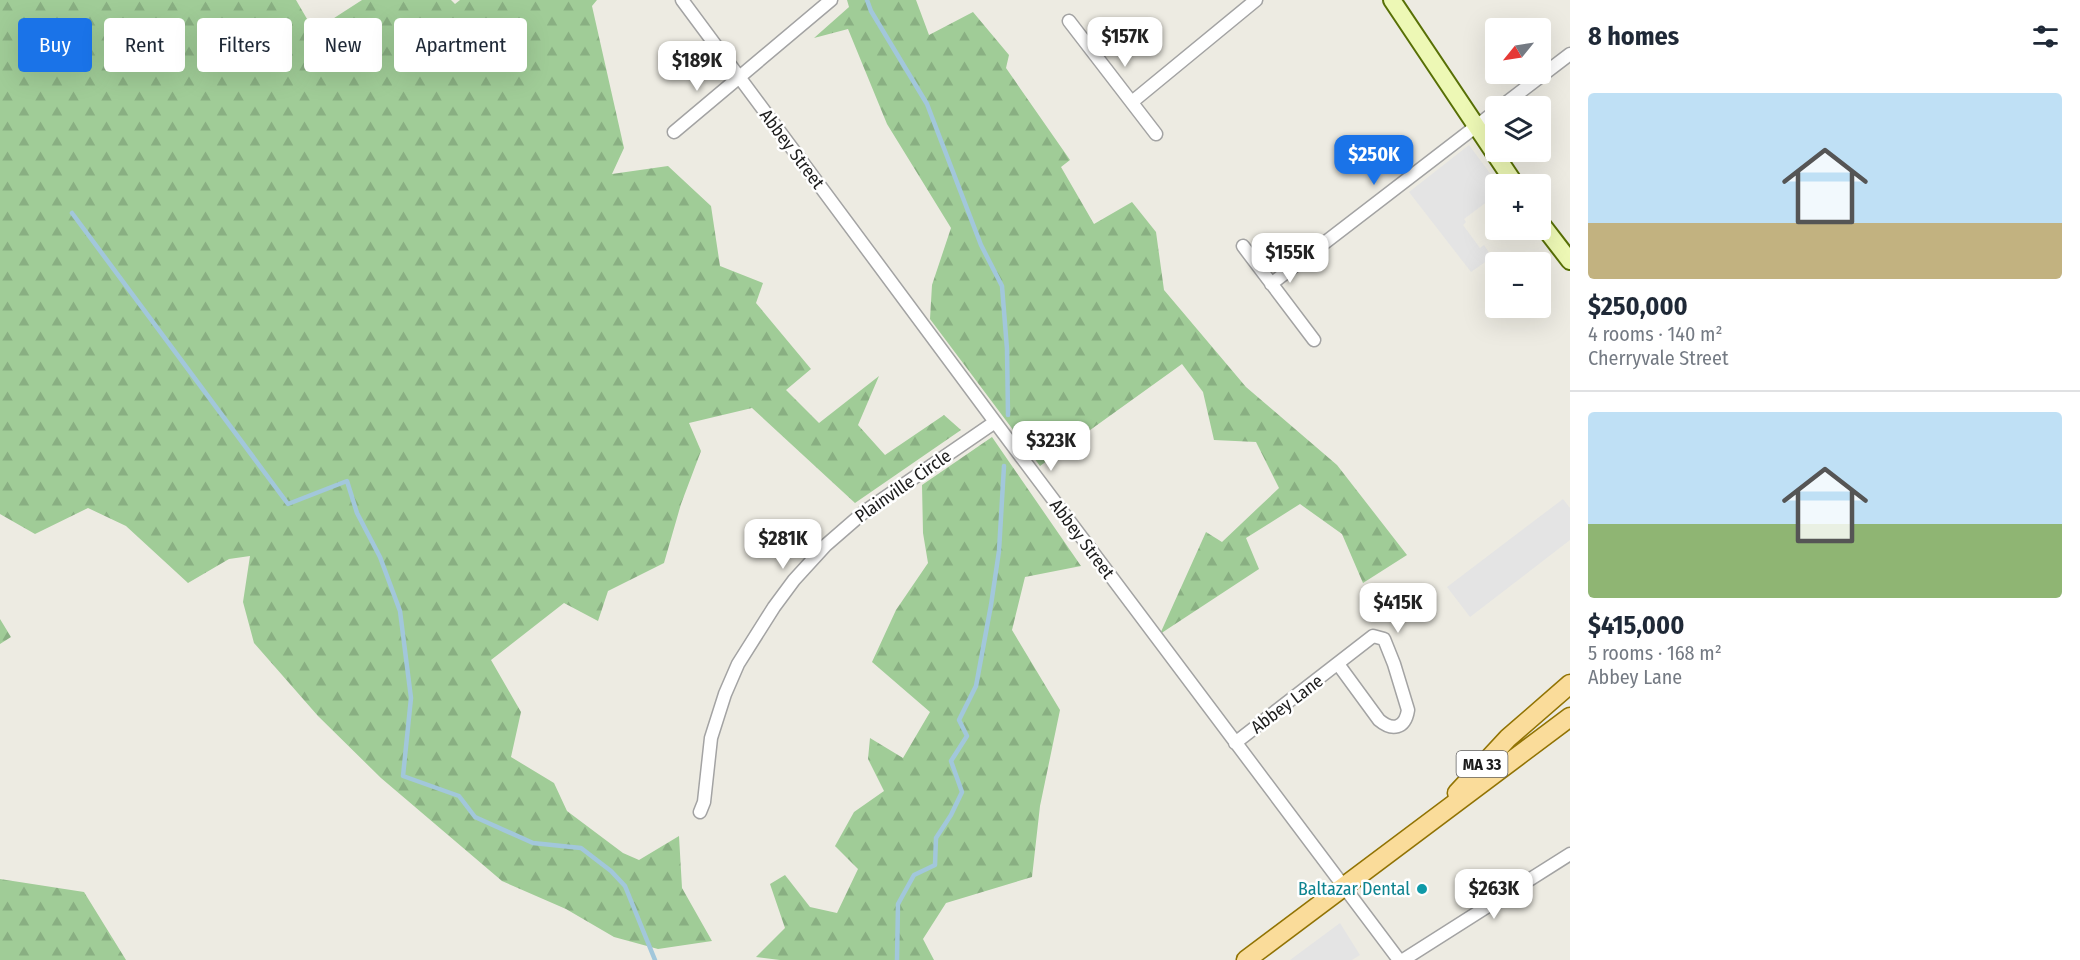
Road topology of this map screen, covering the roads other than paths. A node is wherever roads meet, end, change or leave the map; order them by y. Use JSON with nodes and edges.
{"nodes":[{"id":1,"x":682,"y":0,"type":"edge"},
{"id":2,"x":831,"y":0,"type":"edge"},
{"id":3,"x":1256,"y":0,"type":"edge"},
{"id":4,"x":1392,"y":0,"type":"edge"},
{"id":5,"x":1069,"y":21,"type":"dead end"},
{"id":6,"x":1570,"y":54,"type":"edge"},
{"id":7,"x":739,"y":75,"type":"junction"},
{"id":8,"x":1515,"y":96,"type":"edge"},
{"id":9,"x":1132,"y":102,"type":"junction"},
{"id":10,"x":1485,"y":119,"type":"edge"},
{"id":11,"x":1476,"y":126,"type":"junction"},
{"id":12,"x":674,"y":132,"type":"dead end"},
{"id":13,"x":1156,"y":134,"type":"dead end"},
{"id":14,"x":1508,"y":174,"type":"edge"},
{"id":15,"x":1551,"y":236,"type":"edge"},
{"id":16,"x":1243,"y":246,"type":"dead end"},
{"id":17,"x":1570,"y":261,"type":"edge"},
{"id":18,"x":1271,"y":284,"type":"junction"},
{"id":19,"x":1314,"y":340,"type":"dead end"},
{"id":20,"x":995,"y":422,"type":"junction"},
{"id":21,"x":1338,"y":664,"type":"junction"},
{"id":22,"x":1570,"y":684,"type":"edge"},
{"id":23,"x":1570,"y":717,"type":"edge"},
{"id":24,"x":1235,"y":743,"type":"junction"},
{"id":25,"x":700,"y":812,"type":"dead end"},
{"id":26,"x":1438,"y":817,"type":"junction"},
{"id":27,"x":1570,"y":854,"type":"edge"},
{"id":28,"x":1343,"y":887,"type":"junction"},
{"id":29,"x":1246,"y":960,"type":"edge"},
{"id":30,"x":1401,"y":960,"type":"edge"}],
"edges":[{"from":1,"to":7,"type":"street","name":"Abbey Street"},
{"from":2,"to":7,"type":"street"},
{"from":3,"to":9,"type":"street"},
{"from":4,"to":11,"type":"main road"},
{"from":5,"to":9,"type":"street"},
{"from":6,"to":8,"type":"street"},
{"from":7,"to":12,"type":"street"},
{"from":7,"to":20,"type":"street","name":"Abbey Street"},
{"from":9,"to":13,"type":"street"},
{"from":10,"to":11,"type":"street"},
{"from":11,"to":14,"type":"main road"},
{"from":11,"to":18,"type":"street"},
{"from":15,"to":17,"type":"main road"},
{"from":16,"to":18,"type":"street"},
{"from":18,"to":19,"type":"street"},
{"from":20,"to":24,"type":"street","name":"Abbey Street"},
{"from":20,"to":25,"type":"street","name":"Plainville Circle"},
{"from":21,"to":21,"type":"street","name":"Abbey Lane"},
{"from":21,"to":24,"type":"street","name":"Abbey Lane"},
{"from":22,"to":26,"type":"main road","number":"MA 33"},
{"from":23,"to":26,"type":"main road","number":"MA 33"},
{"from":24,"to":28,"type":"street","name":"Abbey Street"},
{"from":26,"to":28,"type":"main road","number":"MA 33"},
{"from":27,"to":30,"type":"street"},
{"from":28,"to":29,"type":"main road","number":"MA 33"},
{"from":28,"to":30,"type":"street","name":"Abbey Street"}]}
